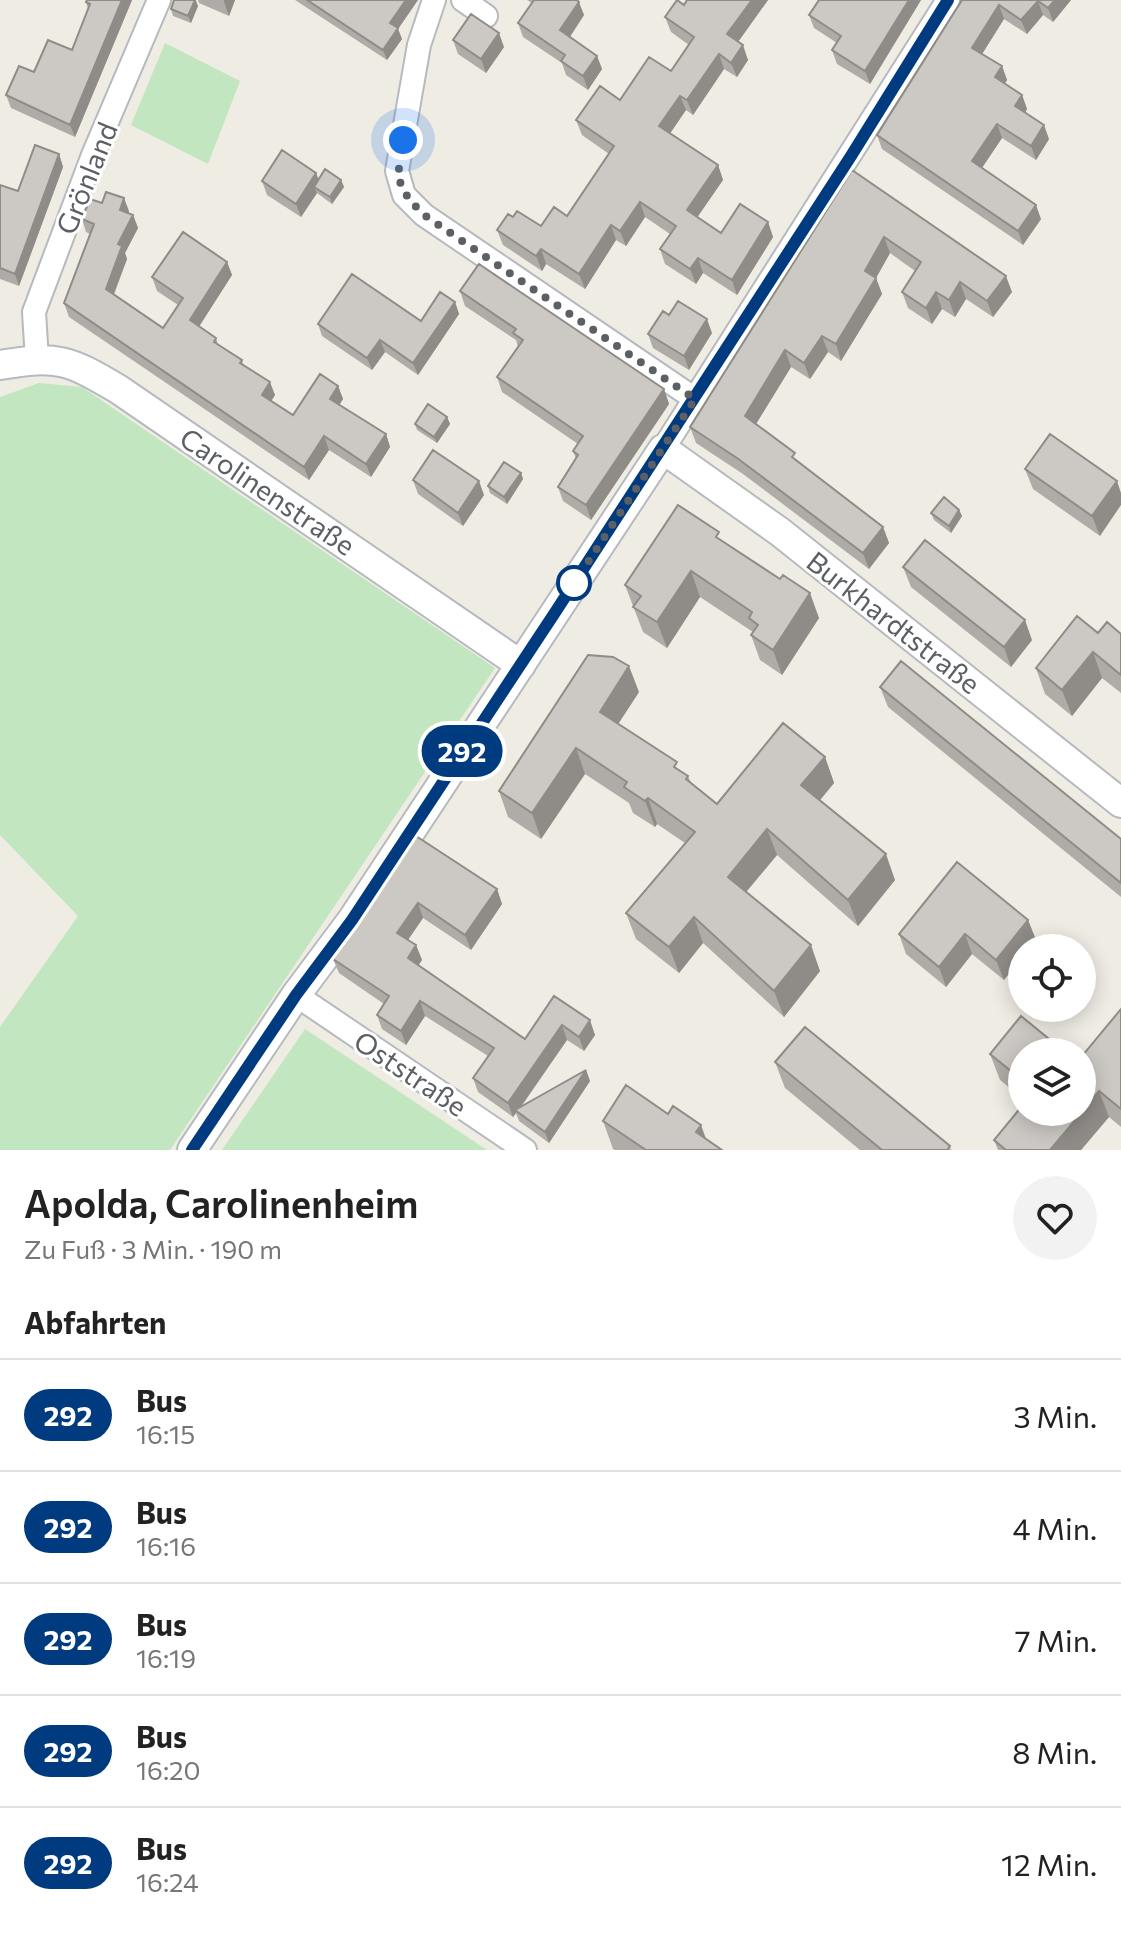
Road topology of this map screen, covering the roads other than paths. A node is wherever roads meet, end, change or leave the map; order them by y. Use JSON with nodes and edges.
{"nodes":[{"id":1,"x":159,"y":0,"type":"edge"},
{"id":2,"x":434,"y":0,"type":"edge"},
{"id":3,"x":463,"y":0,"type":"edge"},
{"id":4,"x":948,"y":0,"type":"edge"},
{"id":5,"x":486,"y":16,"type":"dead end"},
{"id":6,"x":37,"y":360,"type":"junction"},
{"id":7,"x":0,"y":365,"type":"edge"},
{"id":8,"x":695,"y":399,"type":"junction"},
{"id":9,"x":663,"y":449,"type":"junction"},
{"id":10,"x":521,"y":665,"type":"junction"},
{"id":11,"x":1121,"y":803,"type":"edge"},
{"id":12,"x":296,"y":995,"type":"junction"},
{"id":13,"x":192,"y":1150,"type":"edge"},
{"id":14,"x":525,"y":1150,"type":"edge"}],
"edges":[{"from":1,"to":6,"type":"street","name":"Grönland"},
{"from":2,"to":8,"type":"street"},
{"from":3,"to":5,"type":"street"},
{"from":4,"to":8,"type":"street"},
{"from":6,"to":7,"type":"street","name":"Carolinenstraße"},
{"from":6,"to":10,"type":"street","name":"Carolinenstraße"},
{"from":8,"to":9,"type":"street"},
{"from":9,"to":10,"type":"street"},
{"from":9,"to":11,"type":"street","name":"Burkhardtstraße"},
{"from":10,"to":12,"type":"street"},
{"from":12,"to":13,"type":"street"},
{"from":12,"to":14,"type":"street","name":"Oststraße"}]}
